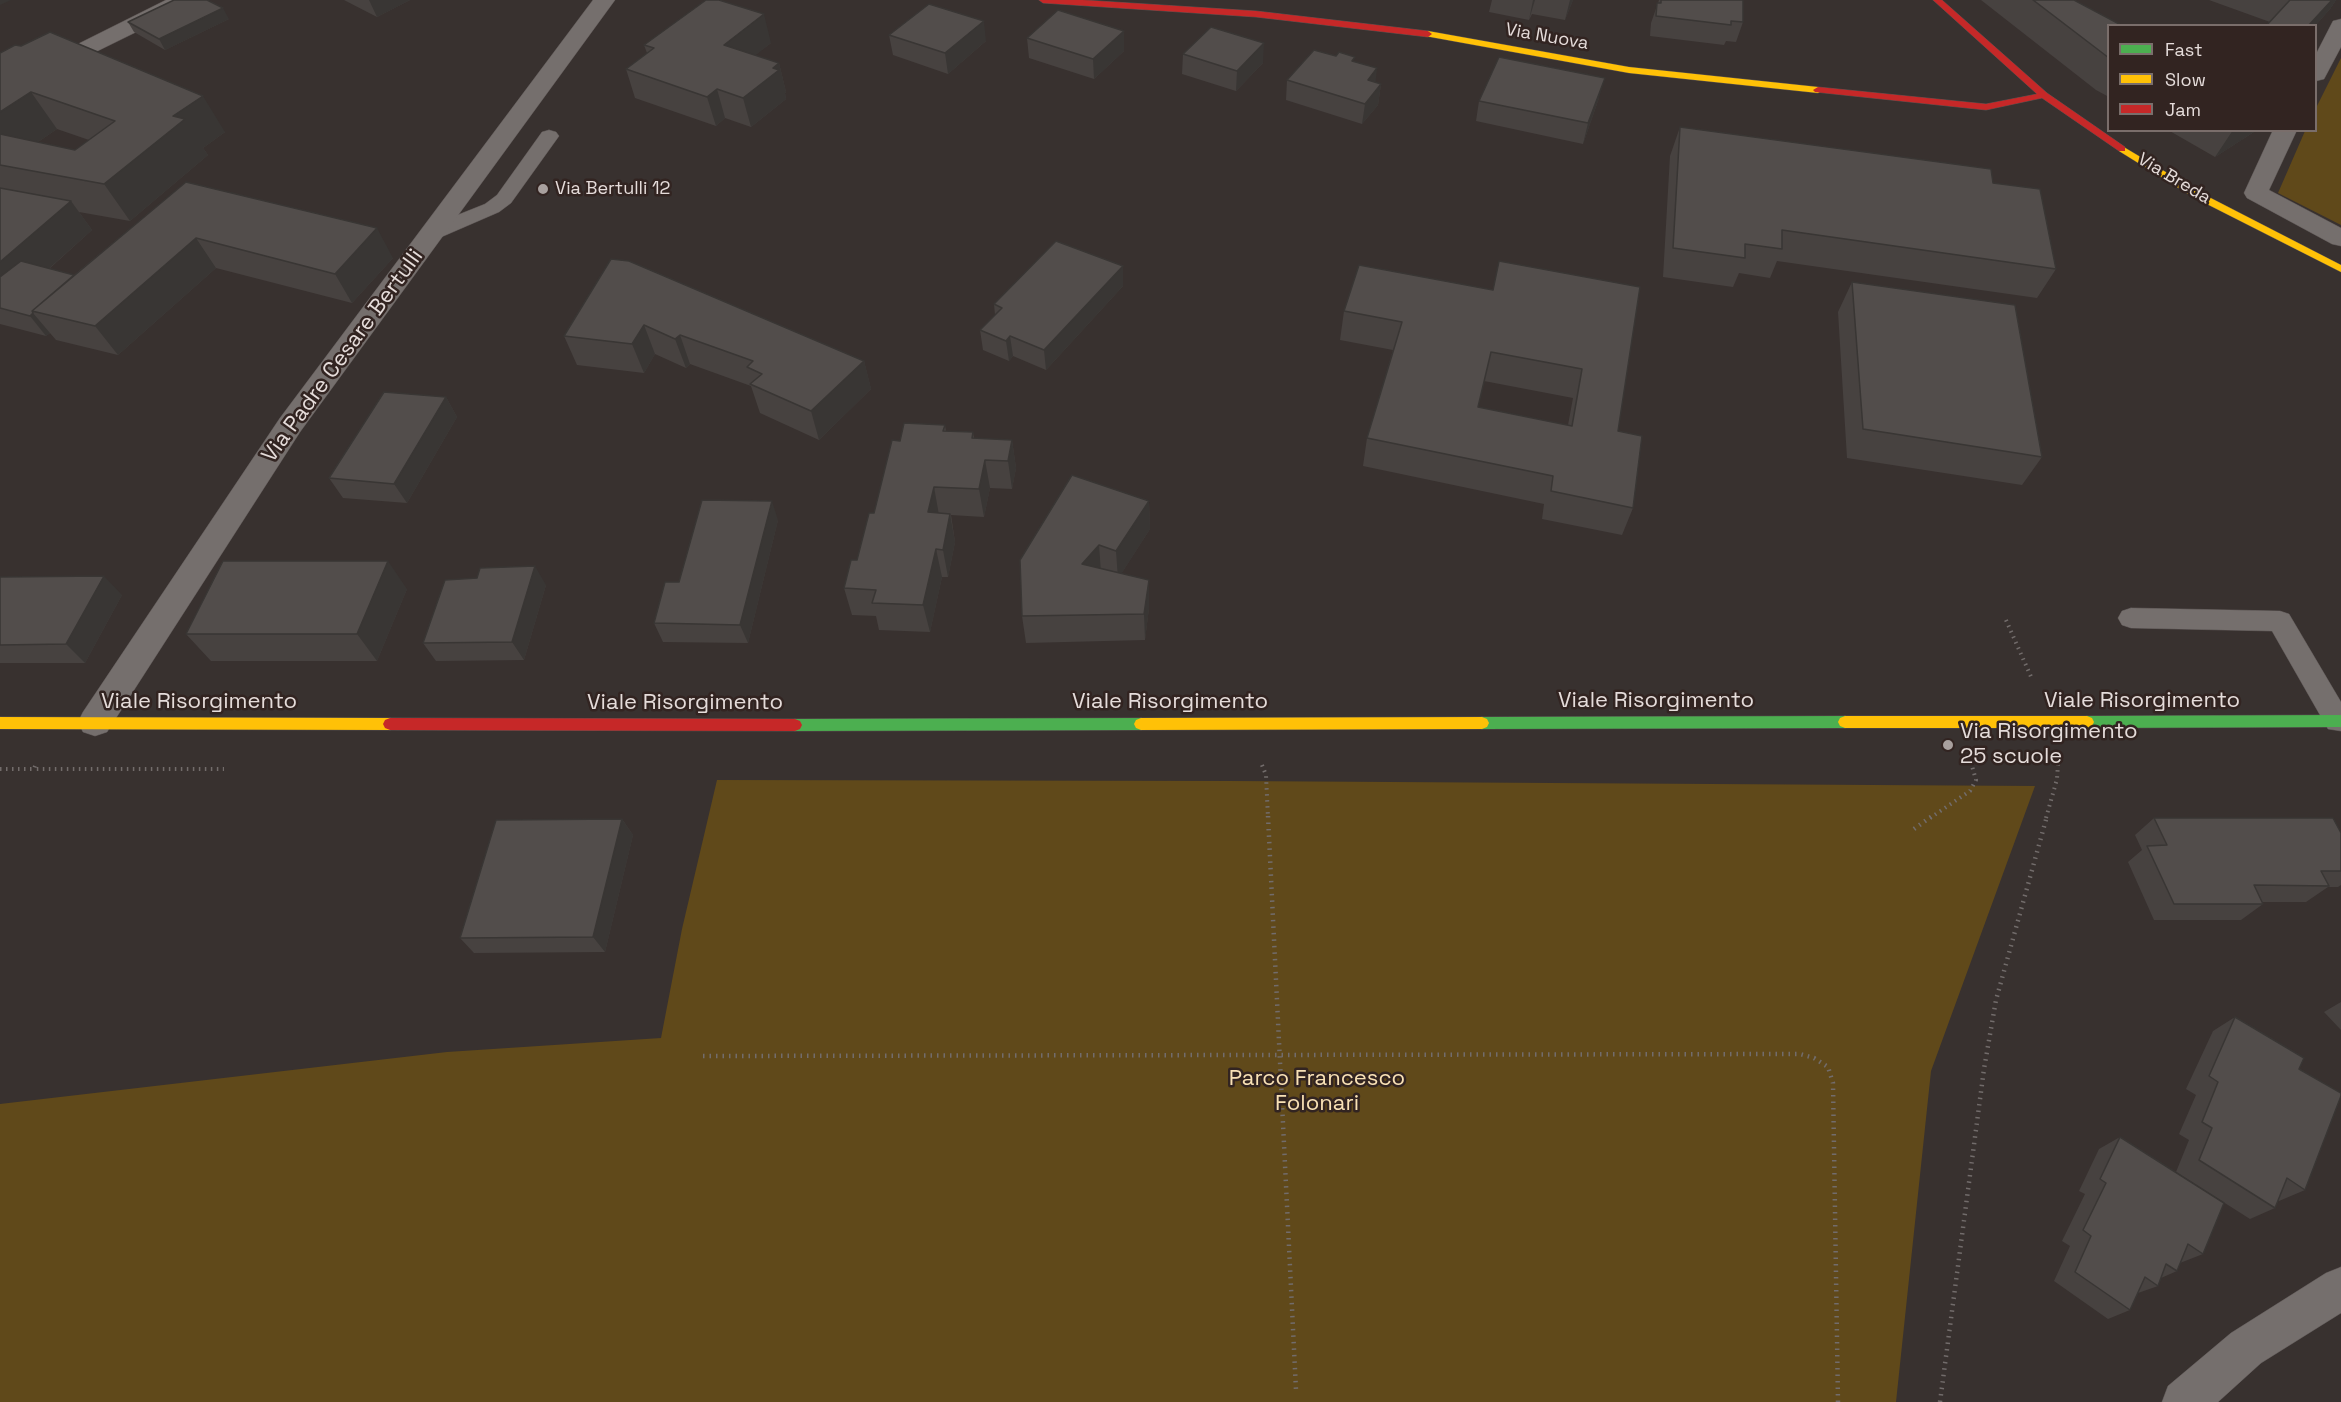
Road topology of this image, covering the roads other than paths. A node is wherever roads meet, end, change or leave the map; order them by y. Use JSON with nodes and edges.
{"nodes":[{"id":1,"x":183,"y":0,"type":"edge"},
{"id":2,"x":604,"y":0,"type":"edge"},
{"id":3,"x":1043,"y":0,"type":"edge"},
{"id":4,"x":1937,"y":0,"type":"edge"},
{"id":5,"x":2341,"y":26,"type":"edge"},
{"id":6,"x":2317,"y":72,"type":"edge"},
{"id":7,"x":0,"y":92,"type":"edge"},
{"id":8,"x":2044,"y":95,"type":"junction"},
{"id":9,"x":2284,"y":132,"type":"edge"},
{"id":10,"x":549,"y":136,"type":"dead end"},
{"id":11,"x":432,"y":232,"type":"junction"},
{"id":12,"x":2341,"y":238,"type":"edge"},
{"id":13,"x":2341,"y":269,"type":"edge"},
{"id":14,"x":2131,"y":618,"type":"dead end"},
{"id":15,"x":95,"y":722,"type":"junction"},
{"id":16,"x":2340,"y":722,"type":"edge"},
{"id":17,"x":0,"y":723,"type":"edge"},
{"id":18,"x":2341,"y":1288,"type":"edge"},
{"id":19,"x":2184,"y":1402,"type":"edge"}],
"edges":[{"from":1,"to":7,"type":"street"},
{"from":2,"to":11,"type":"street","name":"Via Padre Cesare Bertulli"},
{"from":3,"to":8,"type":"street","name":"Via Nuova"},
{"from":4,"to":8,"type":"street","name":"Via Breda"},
{"from":5,"to":6,"type":"street"},
{"from":8,"to":13,"type":"street","name":"Via Breda"},
{"from":9,"to":12,"type":"street"},
{"from":10,"to":11,"type":"lane"},
{"from":11,"to":15,"type":"street","name":"Via Padre Cesare Bertulli"},
{"from":14,"to":16,"type":"lane"},
{"from":15,"to":16,"type":"street","name":"Viale Risorgimento"},
{"from":15,"to":17,"type":"street","name":"Viale Risorgimento"},
{"from":18,"to":19,"type":"street"}]}
